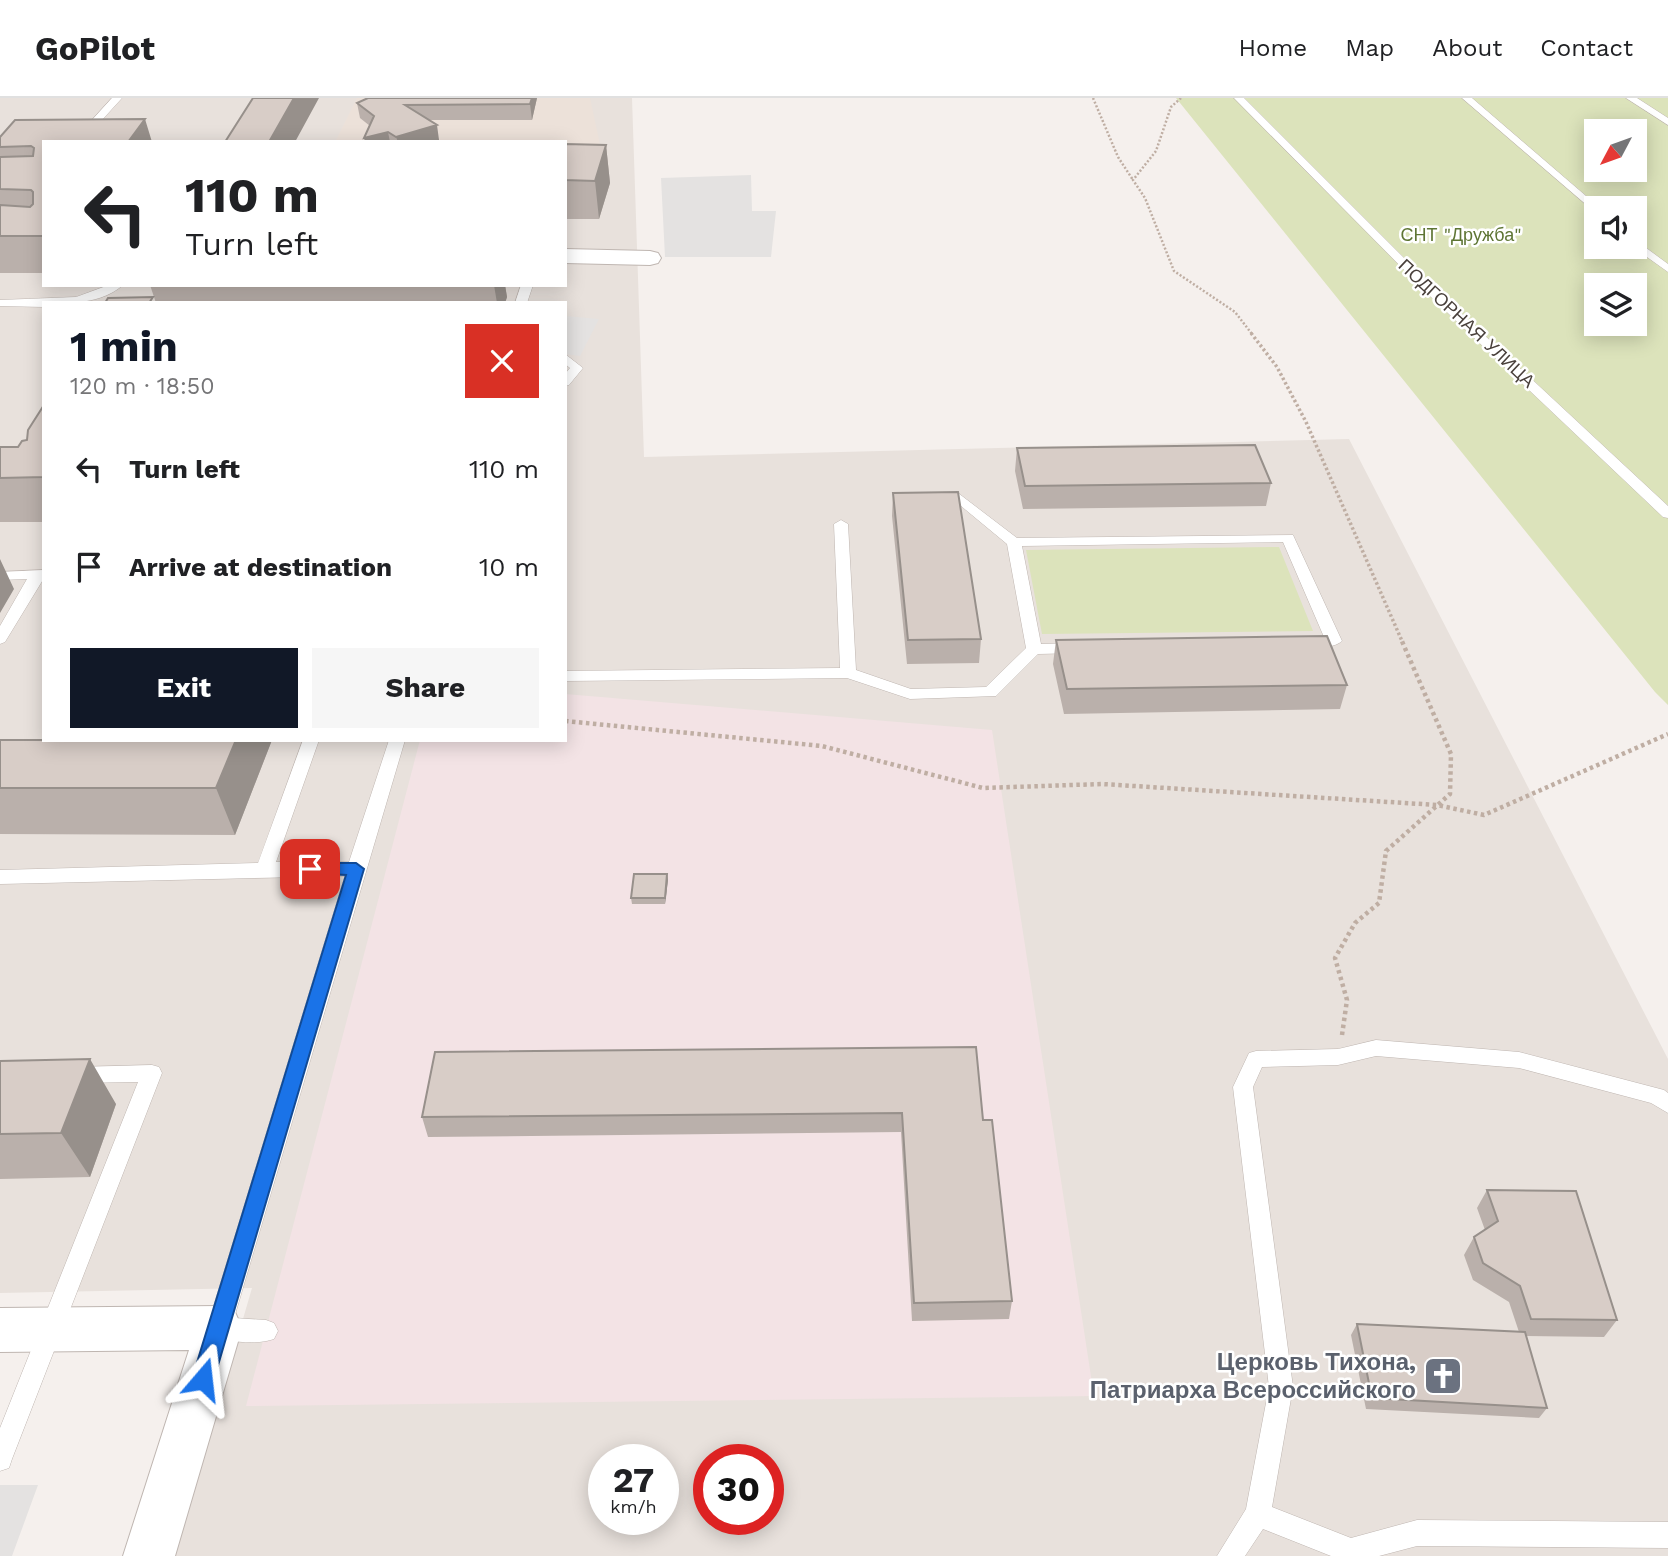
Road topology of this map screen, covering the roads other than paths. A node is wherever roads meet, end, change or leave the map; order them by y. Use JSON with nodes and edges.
{"nodes":[{"id":1,"x":117,"y":98,"type":"edge"},
{"id":2,"x":1239,"y":98,"type":"edge"},
{"id":3,"x":1467,"y":98,"type":"edge"},
{"id":4,"x":1632,"y":98,"type":"edge"},
{"id":5,"x":1668,"y":122,"type":"edge"},
{"id":6,"x":79,"y":140,"type":"edge"},
{"id":7,"x":1584,"y":200,"type":"edge"},
{"id":8,"x":1647,"y":252,"type":"edge"},
{"id":9,"x":567,"y":256,"type":"edge"},
{"id":10,"x":650,"y":258,"type":"dead end"},
{"id":11,"x":1668,"y":269,"type":"edge"},
{"id":12,"x":115,"y":287,"type":"edge"},
{"id":13,"x":79,"y":301,"type":"edge"},
{"id":14,"x":42,"y":302,"type":"edge"},
{"id":15,"x":0,"y":303,"type":"edge"},
{"id":16,"x":567,"y":360,"type":"edge"},
{"id":17,"x":567,"y":380,"type":"edge"},
{"id":18,"x":917,"y":498,"type":"edge"},
{"id":19,"x":1668,"y":514,"type":"edge"},
{"id":20,"x":841,"y":524,"type":"dead end"},
{"id":21,"x":1014,"y":542,"type":"junction"},
{"id":22,"x":41,"y":575,"type":"edge"},
{"id":23,"x":0,"y":576,"type":"edge"},
{"id":24,"x":0,"y":639,"type":"edge"},
{"id":25,"x":1293,"y":642,"type":"edge"},
{"id":26,"x":1089,"y":648,"type":"edge"},
{"id":27,"x":1034,"y":649,"type":"junction"},
{"id":28,"x":848,"y":673,"type":"junction"},
{"id":29,"x":567,"y":676,"type":"edge"},
{"id":30,"x":310,"y":742,"type":"edge"},
{"id":31,"x":396,"y":742,"type":"edge"},
{"id":32,"x":265,"y":869,"type":"junction"},
{"id":33,"x":356,"y":869,"type":"junction"},
{"id":34,"x":0,"y":877,"type":"edge"},
{"id":35,"x":55,"y":1075,"type":"edge"},
{"id":36,"x":1668,"y":1104,"type":"edge"},
{"id":37,"x":219,"y":1328,"type":"junction"},
{"id":38,"x":52,"y":1329,"type":"junction"},
{"id":39,"x":0,"y":1330,"type":"edge"},
{"id":40,"x":266,"y":1331,"type":"dead end"},
{"id":41,"x":0,"y":1459,"type":"edge"},
{"id":42,"x":1258,"y":1514,"type":"junction"},
{"id":43,"x":1668,"y":1535,"type":"edge"},
{"id":44,"x":1357,"y":1553,"type":"edge"},
{"id":45,"x":149,"y":1556,"type":"edge"},
{"id":46,"x":1230,"y":1556,"type":"edge"}],
"edges":[{"from":1,"to":6,"type":"lane"},
{"from":2,"to":19,"type":"lane","name":"ПОДГОРНАЯ УЛИЦА"},
{"from":3,"to":7,"type":"lane"},
{"from":4,"to":5,"type":"lane"},
{"from":8,"to":11,"type":"lane"},
{"from":9,"to":10,"type":"street"},
{"from":12,"to":13,"type":"lane"},
{"from":14,"to":15,"type":"lane"},
{"from":16,"to":17,"type":"lane"},
{"from":18,"to":21,"type":"lane"},
{"from":20,"to":28,"type":"lane"},
{"from":21,"to":25,"type":"lane"},
{"from":21,"to":27,"type":"lane"},
{"from":22,"to":23,"type":"lane"},
{"from":22,"to":24,"type":"lane"},
{"from":26,"to":27,"type":"lane"},
{"from":27,"to":28,"type":"lane"},
{"from":28,"to":29,"type":"lane"},
{"from":30,"to":32,"type":"lane"},
{"from":31,"to":33,"type":"lane"},
{"from":32,"to":33,"type":"lane"},
{"from":32,"to":34,"type":"lane"},
{"from":33,"to":37,"type":"lane"},
{"from":35,"to":38,"type":"lane"},
{"from":36,"to":42,"type":"lane"},
{"from":37,"to":38,"type":"street"},
{"from":37,"to":40,"type":"lane"},
{"from":37,"to":45,"type":"street"},
{"from":38,"to":39,"type":"street"},
{"from":38,"to":41,"type":"lane"},
{"from":42,"to":44,"type":"lane"},
{"from":42,"to":46,"type":"lane"},
{"from":43,"to":44,"type":"lane"}]}
